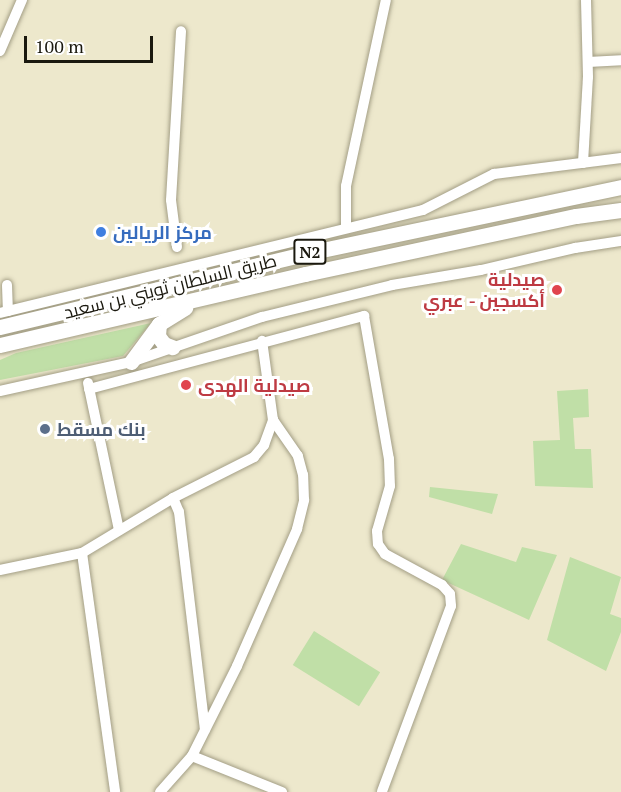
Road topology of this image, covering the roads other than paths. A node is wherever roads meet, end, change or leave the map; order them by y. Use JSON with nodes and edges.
{"nodes":[{"id":1,"x":22,"y":0,"type":"edge"},
{"id":2,"x":386,"y":0,"type":"edge"},
{"id":3,"x":586,"y":0,"type":"edge"},
{"id":4,"x":181,"y":31,"type":"dead end"},
{"id":5,"x":0,"y":51,"type":"edge"},
{"id":6,"x":621,"y":60,"type":"edge"},
{"id":7,"x":588,"y":62,"type":"junction"},
{"id":8,"x":621,"y":158,"type":"edge"},
{"id":9,"x":583,"y":163,"type":"junction"},
{"id":10,"x":619,"y":186,"type":"edge"},
{"id":11,"x":621,"y":210,"type":"edge"},
{"id":12,"x":346,"y":228,"type":"junction"},
{"id":13,"x":621,"y":241,"type":"edge"},
{"id":14,"x":177,"y":247,"type":"dead end"},
{"id":15,"x":7,"y":285,"type":"dead end"},
{"id":16,"x":196,"y":301,"type":"junction"},
{"id":17,"x":4,"y":312,"type":"edge"},
{"id":18,"x":159,"y":324,"type":"junction"},
{"id":19,"x":0,"y":327,"type":"edge"},
{"id":20,"x":230,"y":327,"type":"junction"},
{"id":21,"x":262,"y":341,"type":"junction"},
{"id":22,"x":0,"y":345,"type":"edge"},
{"id":23,"x":172,"y":347,"type":"junction"},
{"id":24,"x":235,"y":349,"type":"junction"},
{"id":25,"x":131,"y":362,"type":"junction"},
{"id":26,"x":86,"y":374,"type":"junction"},
{"id":27,"x":89,"y":389,"type":"junction"},
{"id":28,"x":0,"y":391,"type":"edge"},
{"id":29,"x":273,"y":420,"type":"junction"},
{"id":30,"x":173,"y":498,"type":"junction"},
{"id":31,"x":119,"y":530,"type":"junction"},
{"id":32,"x":82,"y":553,"type":"junction"},
{"id":33,"x":0,"y":570,"type":"edge"},
{"id":34,"x":205,"y":729,"type":"junction"},
{"id":35,"x":192,"y":756,"type":"junction"},
{"id":36,"x":114,"y":792,"type":"edge"},
{"id":37,"x":160,"y":792,"type":"edge"},
{"id":38,"x":282,"y":792,"type":"edge"},
{"id":39,"x":382,"y":792,"type":"edge"}],
"edges":[{"from":1,"to":5,"type":"street"},
{"from":2,"to":12,"type":"street"},
{"from":3,"to":7,"type":"street"},
{"from":4,"to":14,"type":"street"},
{"from":6,"to":7,"type":"street"},
{"from":7,"to":9,"type":"street"},
{"from":8,"to":9,"type":"street"},
{"from":9,"to":12,"type":"street"},
{"from":10,"to":19,"type":"highway","name":"طريق السلطان ثويني بن سعيد","number":"N2"},
{"from":11,"to":16,"type":"highway","name":"طريق السلطان ثويني بن سعيد","number":"N2"},
{"from":12,"to":17,"type":"street"},
{"from":13,"to":20,"type":"street"},
{"from":15,"to":17,"type":"street"},
{"from":16,"to":18,"type":"highway"},
{"from":16,"to":22,"type":"highway","name":"طريق السلطان ثويني بن سعيد","number":"N2"},
{"from":18,"to":23,"type":"highway"},
{"from":18,"to":25,"type":"highway"},
{"from":20,"to":23,"type":"street"},
{"from":20,"to":24,"type":"street"},
{"from":21,"to":24,"type":"street"},
{"from":21,"to":29,"type":"street"},
{"from":21,"to":39,"type":"street"},
{"from":23,"to":25,"type":"street"},
{"from":24,"to":27,"type":"street"},
{"from":25,"to":26,"type":"street"},
{"from":26,"to":27,"type":"street"},
{"from":26,"to":28,"type":"street"},
{"from":27,"to":31,"type":"street"},
{"from":29,"to":30,"type":"street"},
{"from":29,"to":34,"type":"street"},
{"from":30,"to":31,"type":"street"},
{"from":30,"to":34,"type":"street"},
{"from":31,"to":32,"type":"street"},
{"from":32,"to":33,"type":"street"},
{"from":32,"to":36,"type":"street"},
{"from":34,"to":35,"type":"street"},
{"from":35,"to":37,"type":"street"},
{"from":35,"to":38,"type":"street"}]}
